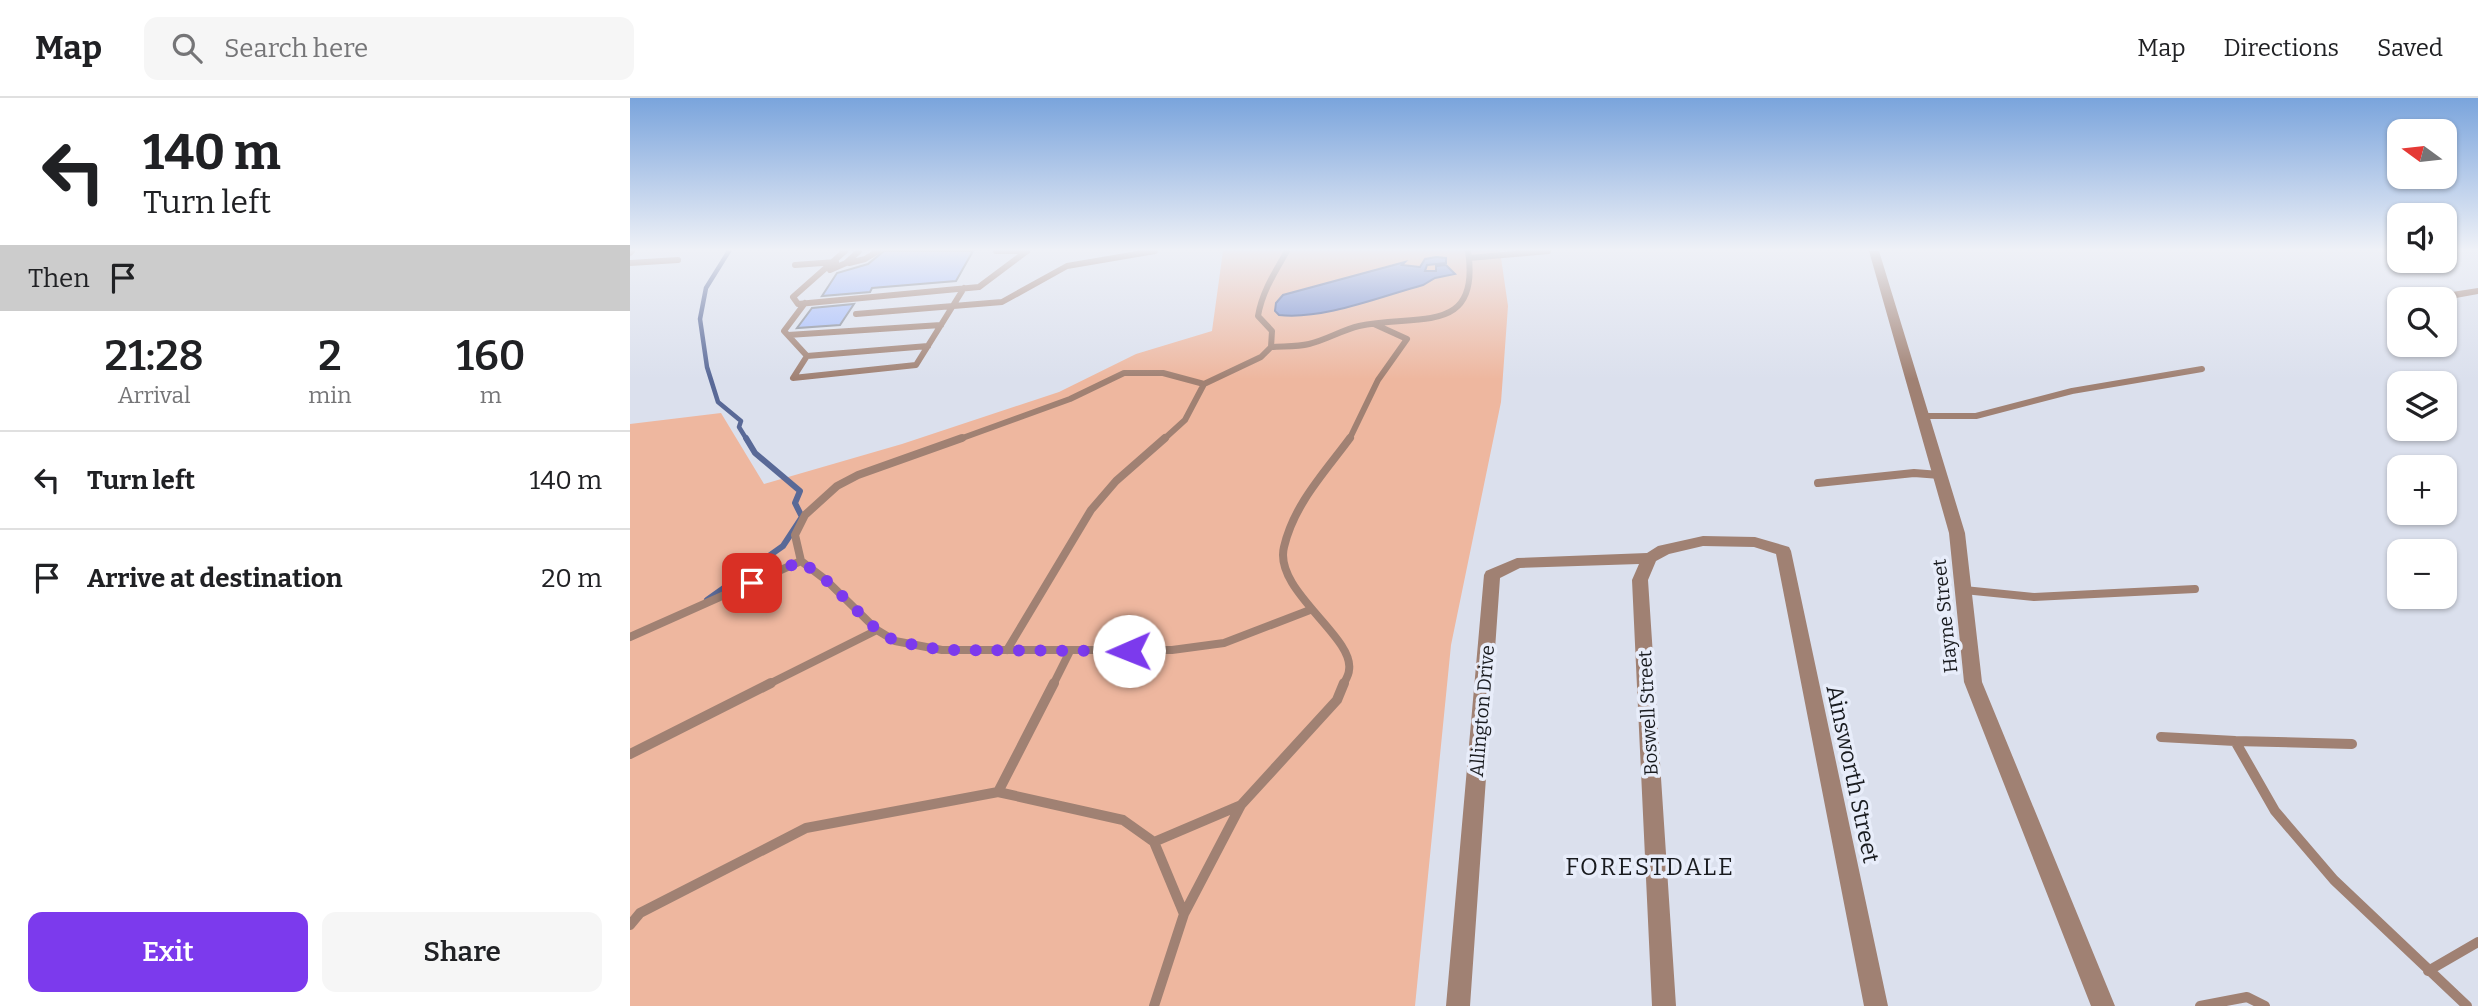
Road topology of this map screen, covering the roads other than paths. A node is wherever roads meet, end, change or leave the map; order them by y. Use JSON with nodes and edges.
{"nodes":[{"id":1,"x":796,"y":293,"type":"edge"},
{"id":2,"x":907,"y":293,"type":"edge"},
{"id":3,"x":961,"y":293,"type":"edge"},
{"id":4,"x":1017,"y":293,"type":"edge"},
{"id":5,"x":1262,"y":293,"type":"edge"},
{"id":6,"x":1468,"y":293,"type":"edge"},
{"id":7,"x":1887,"y":293,"type":"edge"},
{"id":8,"x":805,"y":303,"type":"junction"},
{"id":9,"x":953,"y":307,"type":"junction"},
{"id":10,"x":856,"y":314,"type":"dead end"},
{"id":11,"x":1374,"y":324,"type":"junction"},
{"id":12,"x":941,"y":326,"type":"junction"},
{"id":13,"x":788,"y":335,"type":"junction"},
{"id":14,"x":928,"y":346,"type":"junction"},
{"id":15,"x":1270,"y":347,"type":"junction"},
{"id":16,"x":807,"y":356,"type":"junction"},
{"id":17,"x":2202,"y":369,"type":"dead end"},
{"id":18,"x":1204,"y":384,"type":"junction"},
{"id":19,"x":1923,"y":416,"type":"junction"},
{"id":20,"x":1940,"y":475,"type":"junction"},
{"id":21,"x":1818,"y":483,"type":"dead end"},
{"id":22,"x":1650,"y":558,"type":"junction"},
{"id":23,"x":801,"y":561,"type":"junction"},
{"id":24,"x":2195,"y":589,"type":"dead end"},
{"id":25,"x":1964,"y":590,"type":"junction"},
{"id":26,"x":1310,"y":610,"type":"junction"},
{"id":27,"x":877,"y":630,"type":"junction"},
{"id":28,"x":630,"y":637,"type":"edge"},
{"id":29,"x":1007,"y":650,"type":"junction"},
{"id":30,"x":1070,"y":652,"type":"junction"},
{"id":31,"x":2161,"y":737,"type":"dead end"},
{"id":32,"x":2235,"y":741,"type":"junction"},
{"id":33,"x":2352,"y":744,"type":"dead end"},
{"id":34,"x":630,"y":754,"type":"edge"},
{"id":35,"x":998,"y":792,"type":"junction"},
{"id":36,"x":1241,"y":805,"type":"junction"},
{"id":37,"x":1154,"y":842,"type":"junction"},
{"id":38,"x":1184,"y":914,"type":"junction"},
{"id":39,"x":630,"y":925,"type":"edge"},
{"id":40,"x":2478,"y":942,"type":"edge"},
{"id":41,"x":2428,"y":971,"type":"junction"},
{"id":42,"x":1154,"y":1006,"type":"edge"},
{"id":43,"x":1458,"y":1006,"type":"edge"},
{"id":44,"x":1664,"y":1006,"type":"edge"},
{"id":45,"x":1876,"y":1006,"type":"edge"},
{"id":46,"x":2103,"y":1006,"type":"edge"},
{"id":47,"x":2200,"y":1006,"type":"edge"},
{"id":48,"x":2265,"y":1006,"type":"edge"},
{"id":49,"x":2467,"y":1006,"type":"edge"}],
"edges":[{"from":1,"to":8,"type":"lane"},
{"from":2,"to":8,"type":"lane"},
{"from":3,"to":9,"type":"lane"},
{"from":4,"to":9,"type":"lane"},
{"from":5,"to":15,"type":"lane"},
{"from":6,"to":11,"type":"lane"},
{"from":7,"to":19,"type":"street","name":"Hayne Street"},
{"from":8,"to":13,"type":"lane"},
{"from":9,"to":10,"type":"lane"},
{"from":9,"to":12,"type":"lane"},
{"from":11,"to":15,"type":"lane"},
{"from":11,"to":26,"type":"lane"},
{"from":12,"to":13,"type":"lane"},
{"from":12,"to":14,"type":"lane"},
{"from":13,"to":16,"type":"lane"},
{"from":14,"to":16,"type":"lane"},
{"from":14,"to":16,"type":"lane"},
{"from":15,"to":18,"type":"lane"},
{"from":17,"to":19,"type":"lane"},
{"from":18,"to":23,"type":"lane"},
{"from":18,"to":29,"type":"lane"},
{"from":19,"to":20,"type":"street","name":"Hayne Street"},
{"from":20,"to":21,"type":"lane"},
{"from":20,"to":25,"type":"street","name":"Hayne Street"},
{"from":22,"to":43,"type":"street","name":"Allington Drive"},
{"from":22,"to":44,"type":"street","name":"Boswell Street"},
{"from":22,"to":45,"type":"street","name":"Ainsworth Street"},
{"from":23,"to":27,"type":"lane"},
{"from":23,"to":28,"type":"lane"},
{"from":24,"to":25,"type":"lane"},
{"from":25,"to":46,"type":"street","name":"Hayne Street"},
{"from":26,"to":30,"type":"lane"},
{"from":26,"to":36,"type":"lane"},
{"from":27,"to":29,"type":"lane"},
{"from":27,"to":34,"type":"lane"},
{"from":29,"to":30,"type":"lane"},
{"from":30,"to":35,"type":"lane"},
{"from":31,"to":32,"type":"lane"},
{"from":32,"to":33,"type":"lane"},
{"from":32,"to":41,"type":"lane"},
{"from":35,"to":37,"type":"lane"},
{"from":35,"to":39,"type":"lane"},
{"from":36,"to":37,"type":"lane"},
{"from":36,"to":38,"type":"lane"},
{"from":37,"to":38,"type":"lane"},
{"from":38,"to":42,"type":"lane"},
{"from":40,"to":41,"type":"lane"},
{"from":41,"to":49,"type":"lane"},
{"from":47,"to":48,"type":"lane"}]}
